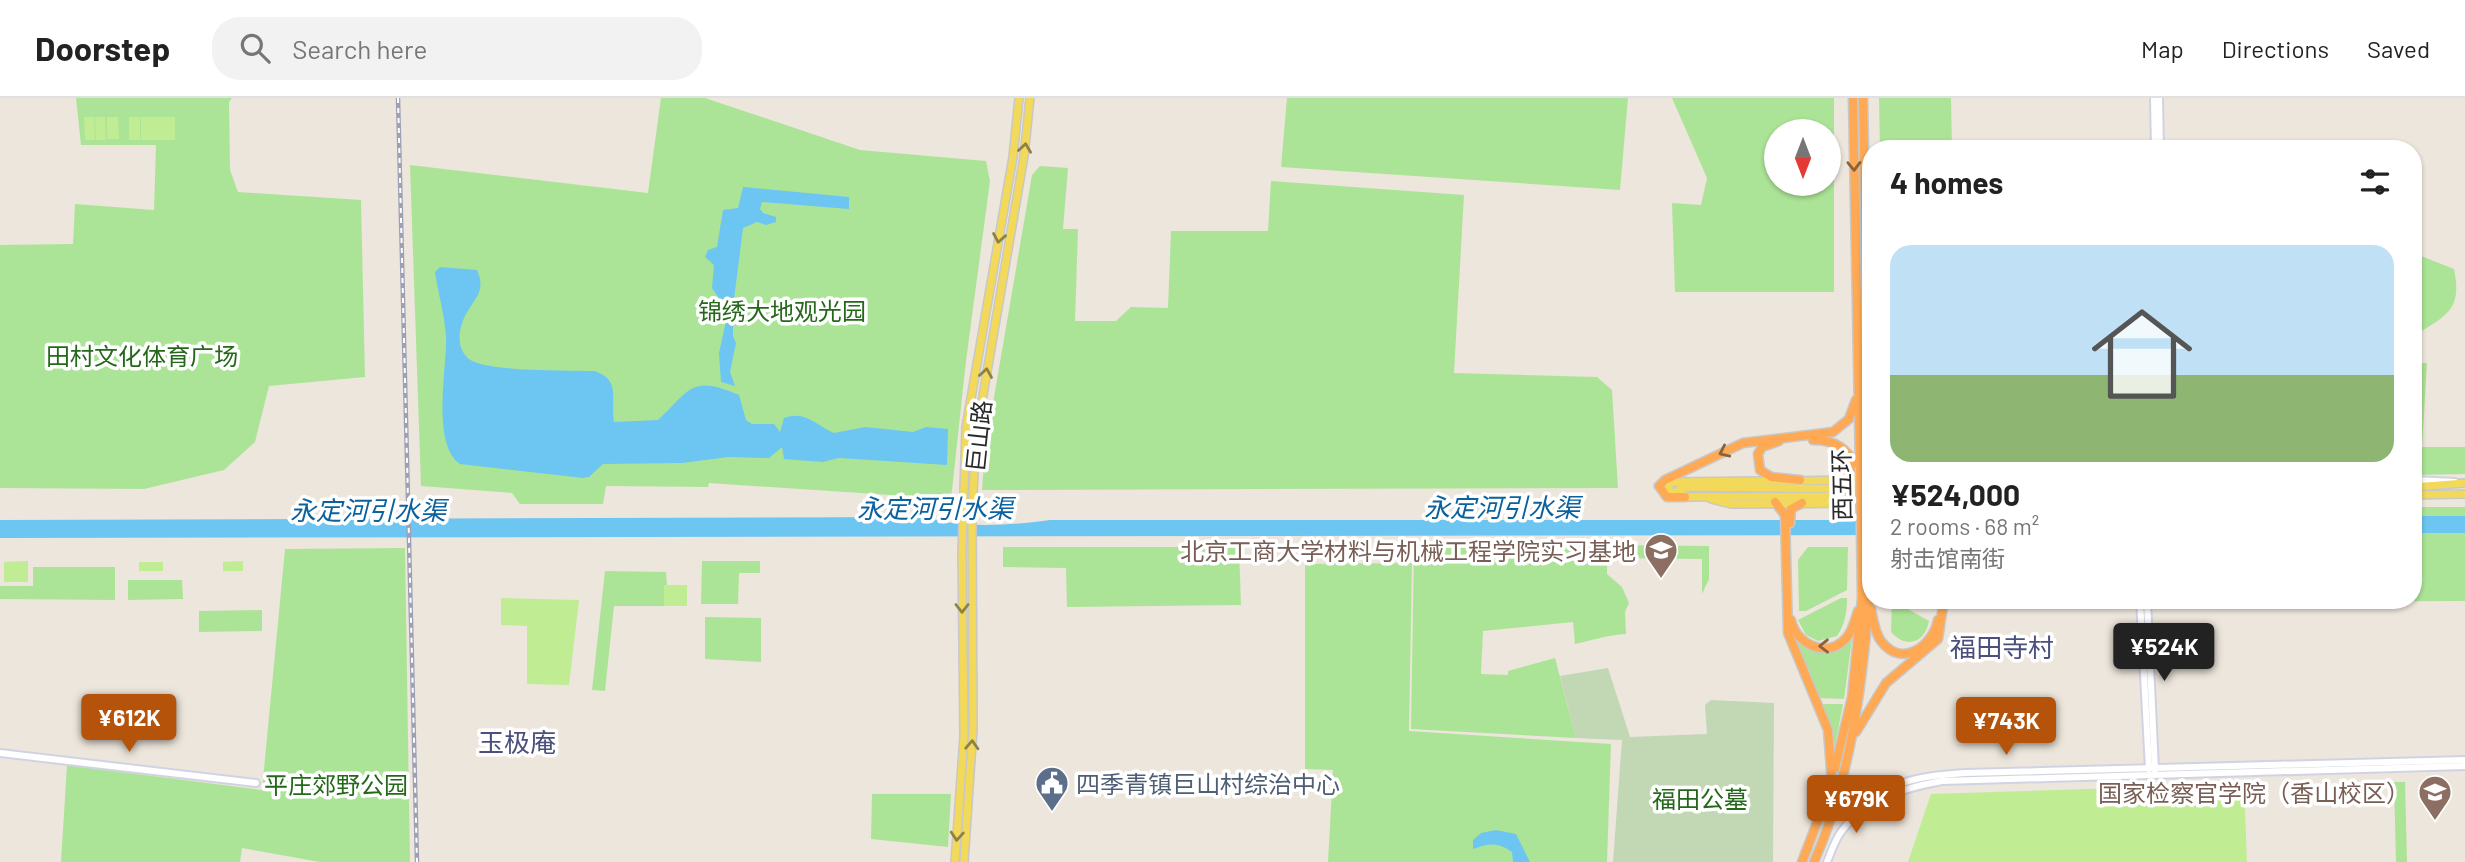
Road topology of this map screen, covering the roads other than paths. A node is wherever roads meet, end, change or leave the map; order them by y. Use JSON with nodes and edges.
{"nodes":[{"id":1,"x":1019,"y":98,"type":"edge"},
{"id":2,"x":1030,"y":98,"type":"edge"},
{"id":3,"x":1853,"y":98,"type":"edge"},
{"id":4,"x":1864,"y":98,"type":"edge"},
{"id":5,"x":2157,"y":98,"type":"edge"},
{"id":6,"x":1865,"y":140,"type":"edge"},
{"id":7,"x":2157,"y":140,"type":"edge"},
{"id":8,"x":1857,"y":337,"type":"junction"},
{"id":9,"x":1858,"y":468,"type":"junction"},
{"id":10,"x":1800,"y":480,"type":"junction"},
{"id":11,"x":1862,"y":480,"type":"edge"},
{"id":12,"x":2422,"y":480,"type":"edge"},
{"id":13,"x":2463,"y":483,"type":"edge"},
{"id":14,"x":2422,"y":486,"type":"edge"},
{"id":15,"x":1862,"y":492,"type":"edge"},
{"id":16,"x":1862,"y":492,"type":"edge"},
{"id":17,"x":2465,"y":494,"type":"edge"},
{"id":18,"x":2422,"y":495,"type":"edge"},
{"id":19,"x":1685,"y":497,"type":"junction"},
{"id":20,"x":1704,"y":497,"type":"junction"},
{"id":21,"x":1776,"y":502,"type":"junction"},
{"id":22,"x":1802,"y":503,"type":"junction"},
{"id":23,"x":1862,"y":503,"type":"edge"},
{"id":24,"x":1788,"y":509,"type":"junction"},
{"id":25,"x":1862,"y":522,"type":"edge"},
{"id":26,"x":1788,"y":540,"type":"junction"},
{"id":27,"x":1862,"y":607,"type":"edge"},
{"id":28,"x":1865,"y":609,"type":"edge"},
{"id":29,"x":1869,"y":609,"type":"edge"},
{"id":30,"x":1940,"y":609,"type":"edge"},
{"id":31,"x":1941,"y":609,"type":"edge"},
{"id":32,"x":2141,"y":609,"type":"edge"},
{"id":33,"x":2147,"y":609,"type":"edge"},
{"id":34,"x":1856,"y":705,"type":"junction"},
{"id":35,"x":0,"y":753,"type":"edge"},
{"id":36,"x":2465,"y":760,"type":"edge"},
{"id":37,"x":2465,"y":766,"type":"edge"},
{"id":38,"x":2152,"y":771,"type":"junction"},
{"id":39,"x":256,"y":783,"type":"dead end"},
{"id":40,"x":1832,"y":783,"type":"junction"},
{"id":41,"x":954,"y":862,"type":"edge"},
{"id":42,"x":964,"y":862,"type":"edge"},
{"id":43,"x":1802,"y":862,"type":"edge"},
{"id":44,"x":1814,"y":862,"type":"edge"},
{"id":45,"x":1827,"y":862,"type":"edge"}],
"edges":[{"from":1,"to":41,"type":"main road","name":"巨山路","one_way":true},
{"from":42,"to":2,"type":"main road","name":"巨山路","one_way":true},
{"from":3,"to":8,"type":"highway","name":"西五环","one_way":true},
{"from":4,"to":6,"type":"highway","name":"西五环"},
{"from":5,"to":7,"type":"main road"},
{"from":8,"to":9,"type":"highway","name":"西五环"},
{"from":8,"to":19,"type":"highway","one_way":true},
{"from":9,"to":10,"type":"highway"},
{"from":9,"to":25,"type":"highway","name":"西五环","bridge":true},
{"from":10,"to":11,"type":"main road"},
{"from":10,"to":19,"type":"main road"},
{"from":12,"to":13,"type":"main road"},
{"from":13,"to":14,"type":"main road"},
{"from":15,"to":19,"type":"main road"},
{"from":16,"to":20,"type":"main road"},
{"from":17,"to":18,"type":"main road"},
{"from":19,"to":20,"type":"main road"},
{"from":20,"to":21,"type":"main road"},
{"from":21,"to":22,"type":"main road"},
{"from":21,"to":24,"type":"highway"},
{"from":22,"to":23,"type":"main road"},
{"from":22,"to":24,"type":"highway"},
{"from":24,"to":26,"type":"highway"},
{"from":27,"to":26,"type":"highway","one_way":true},
{"from":26,"to":40,"type":"highway"},
{"from":28,"to":34,"type":"highway","name":"西五环"},
{"from":29,"to":30,"type":"highway"},
{"from":31,"to":34,"type":"highway"},
{"from":32,"to":38,"type":"main road"},
{"from":33,"to":38,"type":"main road"},
{"from":34,"to":40,"type":"highway","name":"西五环"},
{"from":34,"to":44,"type":"highway","name":"西五环"},
{"from":35,"to":39,"type":"main road"},
{"from":36,"to":38,"type":"main road"},
{"from":37,"to":38,"type":"main road"},
{"from":38,"to":45,"type":"main road"},
{"from":40,"to":43,"type":"highway","name":"西五环"}]}
